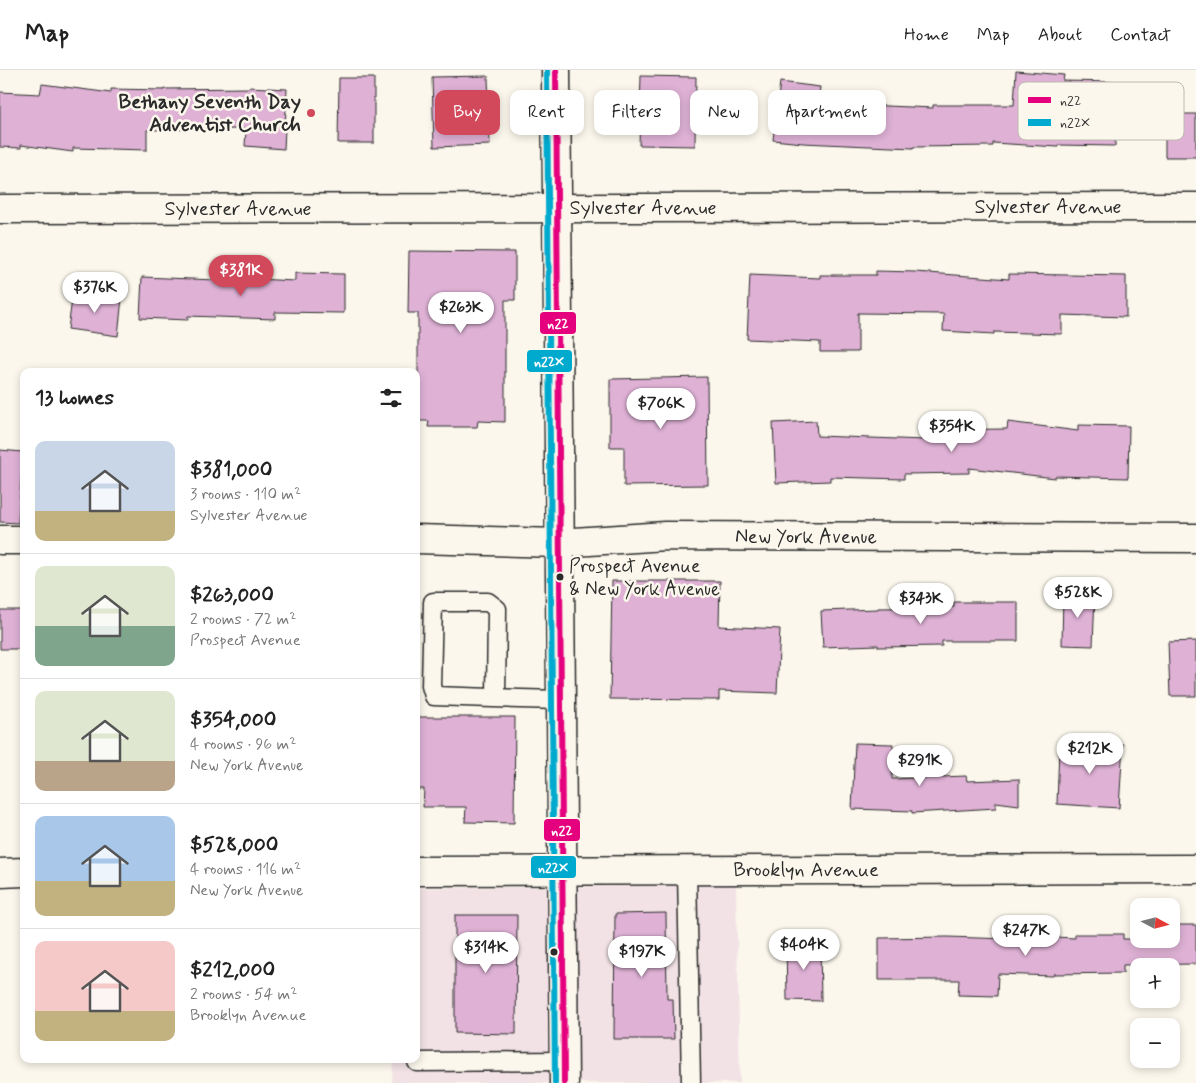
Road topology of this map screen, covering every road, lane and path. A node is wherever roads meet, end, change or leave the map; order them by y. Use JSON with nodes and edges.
{"nodes":[{"id":1,"x":556,"y":70,"type":"edge"},
{"id":2,"x":1196,"y":207,"type":"edge"},
{"id":3,"x":557,"y":208,"type":"junction"},
{"id":4,"x":0,"y":209,"type":"edge"},
{"id":5,"x":1196,"y":538,"type":"edge"},
{"id":6,"x":420,"y":539,"type":"edge"},
{"id":7,"x":0,"y":540,"type":"edge"},
{"id":8,"x":20,"y":540,"type":"edge"},
{"id":9,"x":559,"y":543,"type":"junction"},
{"id":10,"x":496,"y":698,"type":"junction"},
{"id":11,"x":560,"y":700,"type":"junction"},
{"id":12,"x":1196,"y":869,"type":"edge"},
{"id":13,"x":687,"y":870,"type":"junction"},
{"id":14,"x":562,"y":871,"type":"junction"},
{"id":15,"x":0,"y":872,"type":"edge"},
{"id":16,"x":20,"y":872,"type":"edge"},
{"id":17,"x":420,"y":872,"type":"edge"},
{"id":18,"x":420,"y":1062,"type":"edge"},
{"id":19,"x":564,"y":1072,"type":"edge"},
{"id":20,"x":691,"y":1083,"type":"edge"}],
"edges":[{"from":1,"to":3,"type":"street"},
{"from":2,"to":3,"type":"street","name":"Sylvester Avenue"},
{"from":3,"to":4,"type":"street","name":"Sylvester Avenue"},
{"from":3,"to":9,"type":"street"},
{"from":5,"to":9,"type":"street","name":"New York Avenue"},
{"from":6,"to":9,"type":"street","name":"New York Avenue"},
{"from":7,"to":8,"type":"street"},
{"from":9,"to":11,"type":"street"},
{"from":10,"to":10,"type":"lane"},
{"from":10,"to":11,"type":"lane"},
{"from":11,"to":14,"type":"street"},
{"from":12,"to":13,"type":"street","name":"Brooklyn Avenue"},
{"from":13,"to":14,"type":"street","name":"Brooklyn Avenue"},
{"from":13,"to":20,"type":"lane"},
{"from":14,"to":17,"type":"street","name":"Brooklyn Avenue"},
{"from":14,"to":19,"type":"street"},
{"from":15,"to":16,"type":"street"},
{"from":18,"to":19,"type":"lane"}]}
